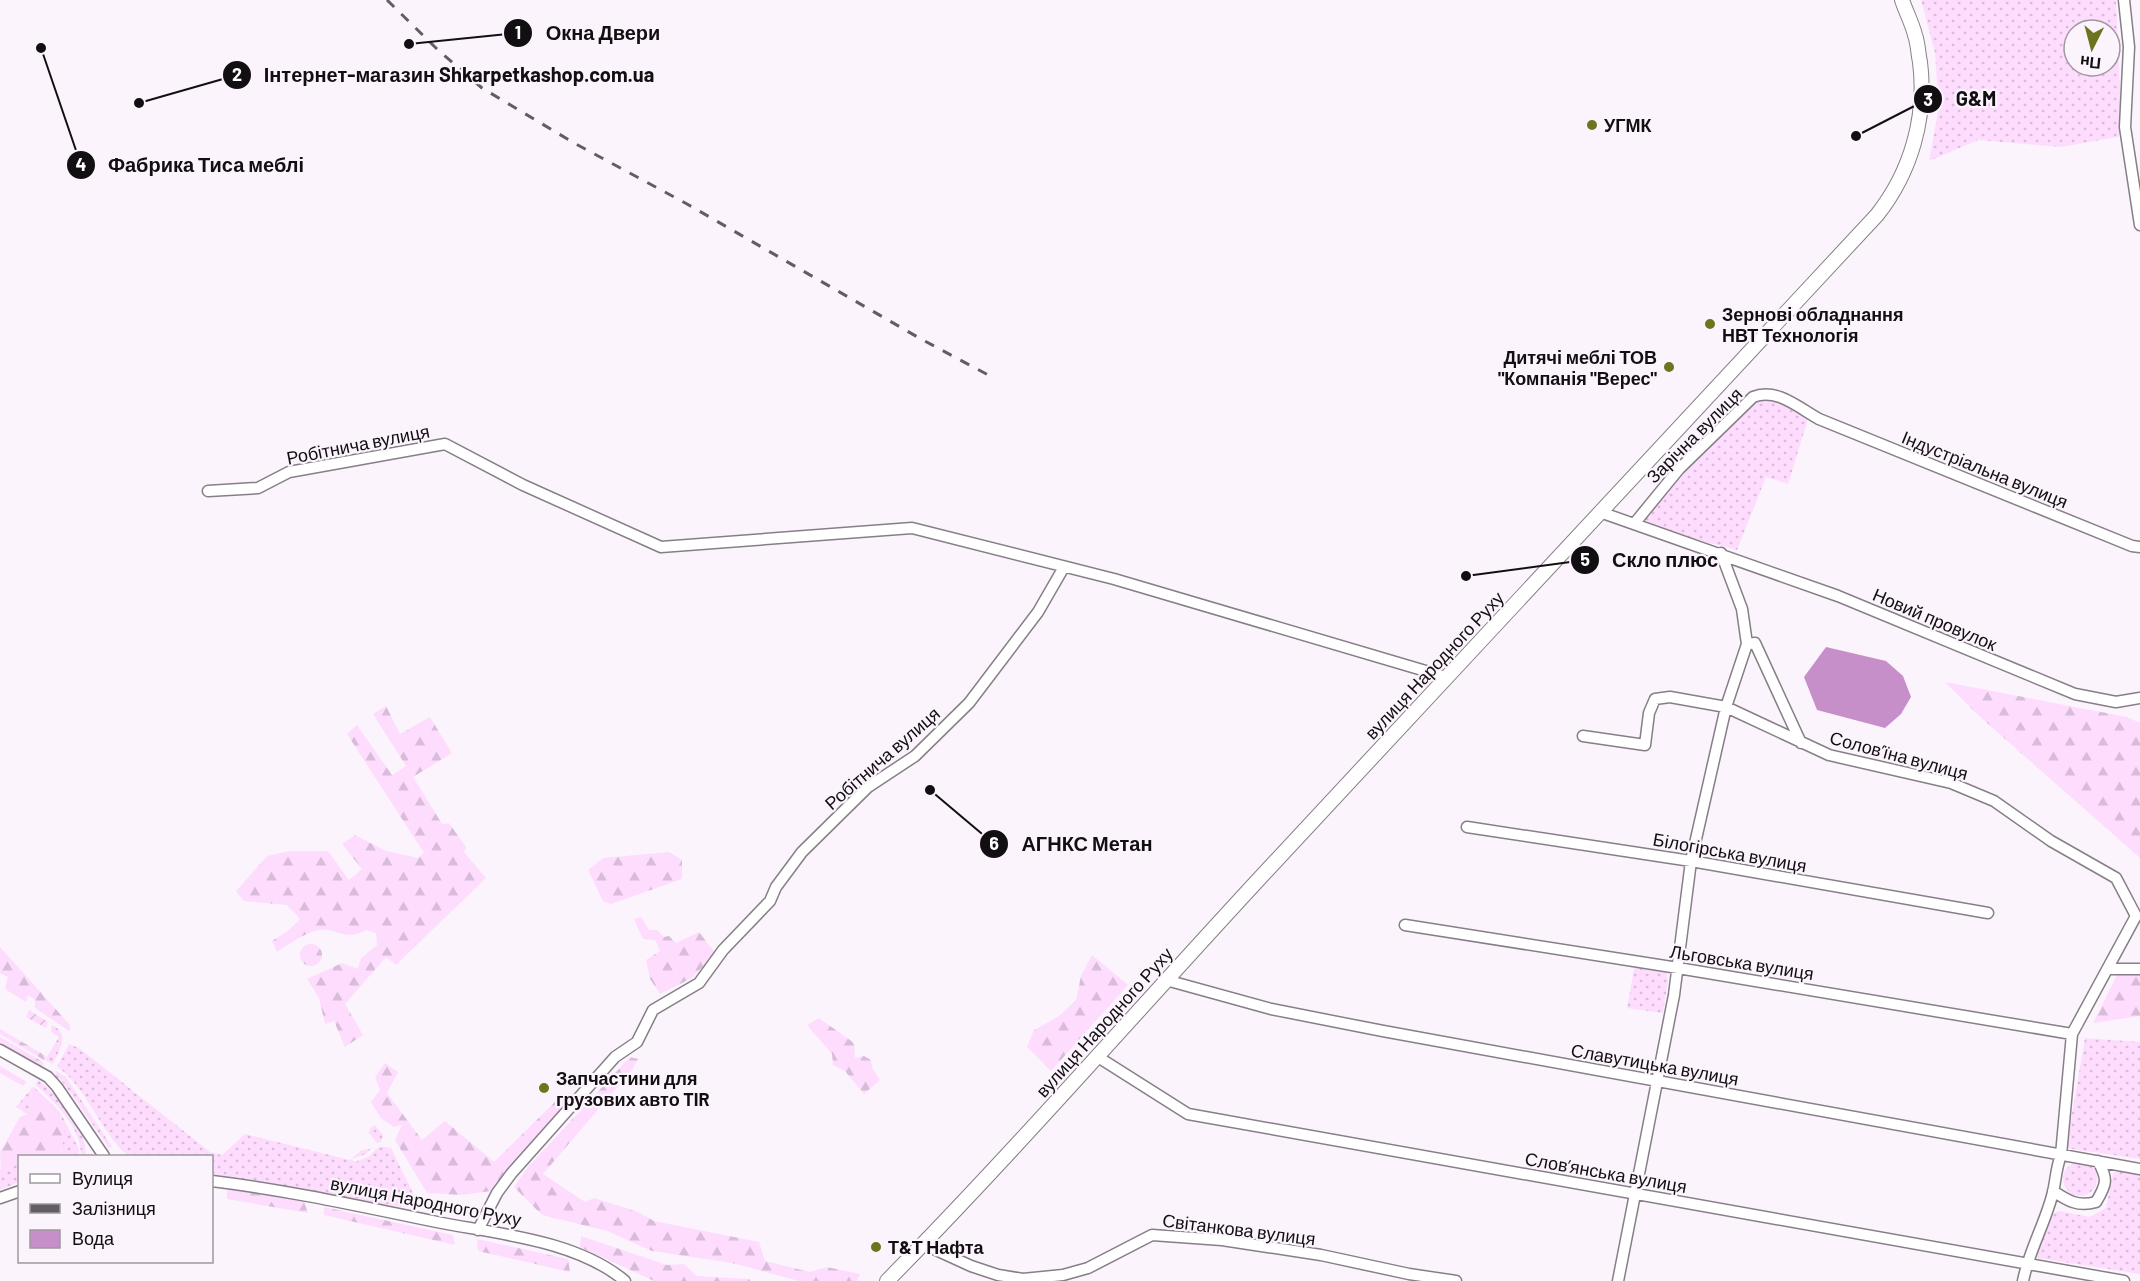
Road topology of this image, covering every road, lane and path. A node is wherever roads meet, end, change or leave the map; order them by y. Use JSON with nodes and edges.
{"nodes":[{"id":1,"x":1902,"y":0,"type":"edge"},
{"id":2,"x":2124,"y":0,"type":"edge"},
{"id":3,"x":2127,"y":29,"type":"junction"},
{"id":4,"x":2140,"y":31,"type":"edge"},
{"id":5,"x":2134,"y":145,"type":"edge"},
{"id":6,"x":2140,"y":225,"type":"edge"},
{"id":7,"x":1819,"y":419,"type":"joint"},
{"id":8,"x":208,"y":490,"type":"dead end"},
{"id":9,"x":1600,"y":512,"type":"junction"},
{"id":10,"x":1634,"y":524,"type":"junction"},
{"id":11,"x":2140,"y":547,"type":"edge"},
{"id":12,"x":1721,"y":554,"type":"junction"},
{"id":13,"x":1065,"y":567,"type":"junction"},
{"id":14,"x":1748,"y":645,"type":"junction"},
{"id":15,"x":1446,"y":677,"type":"junction"},
{"id":16,"x":2140,"y":698,"type":"edge"},
{"id":17,"x":1726,"y":707,"type":"junction"},
{"id":18,"x":1583,"y":736,"type":"dead end"},
{"id":19,"x":1802,"y":743,"type":"junction"},
{"id":20,"x":1467,"y":827,"type":"dead end"},
{"id":21,"x":1691,"y":861,"type":"junction"},
{"id":22,"x":1988,"y":913,"type":"dead end"},
{"id":23,"x":1405,"y":926,"type":"dead end"},
{"id":24,"x":1678,"y":968,"type":"junction"},
{"id":25,"x":2108,"y":969,"type":"junction"},
{"id":26,"x":2140,"y":969,"type":"edge"},
{"id":27,"x":1166,"y":980,"type":"junction"},
{"id":28,"x":2072,"y":1034,"type":"junction"},
{"id":29,"x":0,"y":1050,"type":"edge"},
{"id":30,"x":1098,"y":1057,"type":"junction"},
{"id":31,"x":1657,"y":1081,"type":"junction"},
{"id":32,"x":104,"y":1155,"type":"edge"},
{"id":33,"x":2061,"y":1155,"type":"junction"},
{"id":34,"x":2098,"y":1161,"type":"junction"},
{"id":35,"x":2140,"y":1169,"type":"edge"},
{"id":36,"x":213,"y":1181,"type":"edge"},
{"id":37,"x":2053,"y":1191,"type":"junction"},
{"id":38,"x":18,"y":1192,"type":"edge"},
{"id":39,"x":1635,"y":1194,"type":"junction"},
{"id":40,"x":0,"y":1198,"type":"edge"},
{"id":41,"x":478,"y":1230,"type":"junction"},
{"id":42,"x":923,"y":1244,"type":"junction"},
{"id":43,"x":2027,"y":1264,"type":"junction"},
{"id":44,"x":625,"y":1281,"type":"edge"},
{"id":45,"x":887,"y":1281,"type":"edge"},
{"id":46,"x":1456,"y":1281,"type":"edge"},
{"id":47,"x":1618,"y":1281,"type":"edge"},
{"id":48,"x":2023,"y":1281,"type":"edge"},
{"id":49,"x":2124,"y":1281,"type":"edge"}],
"edges":[{"from":1,"to":9,"type":"main road","name":"вулиця Народного Руху"},
{"from":2,"to":3,"type":"street"},
{"from":3,"to":4,"type":"street"},
{"from":3,"to":5,"type":"street"},
{"from":5,"to":6,"type":"street"},
{"from":7,"to":10,"type":"street","name":"Зарічна вулиця"},
{"from":7,"to":11,"type":"street","name":"Індустріальна вулиця"},
{"from":8,"to":13,"type":"street","name":"Робітнича вулиця"},
{"from":9,"to":10,"type":"street","name":"Новий провулок"},
{"from":9,"to":15,"type":"main road","name":"вулиця Народного Руху"},
{"from":10,"to":12,"type":"street","name":"Новий провулок"},
{"from":12,"to":14,"type":"street"},
{"from":12,"to":16,"type":"street","name":"Новий провулок"},
{"from":13,"to":15,"type":"street","name":"Робітнича вулиця"},
{"from":13,"to":41,"type":"street","name":"Робітнича вулиця"},
{"from":14,"to":17,"type":"street"},
{"from":14,"to":19,"type":"street"},
{"from":15,"to":27,"type":"main road","name":"вулиця Народного Руху"},
{"from":17,"to":18,"type":"street","name":"Соловʼїна вулиця"},
{"from":17,"to":19,"type":"street","name":"Соловʼїна вулиця"},
{"from":17,"to":21,"type":"street"},
{"from":19,"to":25,"type":"street","name":"Соловʼїна вулиця"},
{"from":20,"to":21,"type":"street","name":"Білогірська вулиця"},
{"from":21,"to":22,"type":"street","name":"Білогірська вулиця"},
{"from":21,"to":24,"type":"street"},
{"from":23,"to":24,"type":"street","name":"Льговська вулиця"},
{"from":24,"to":28,"type":"street","name":"Льговська вулиця"},
{"from":24,"to":31,"type":"street"},
{"from":25,"to":26,"type":"street"},
{"from":25,"to":28,"type":"street"},
{"from":27,"to":30,"type":"main road","name":"вулиця Народного Руху"},
{"from":27,"to":31,"type":"street","name":"Славутицька вулиця"},
{"from":28,"to":33,"type":"street"},
{"from":29,"to":32,"type":"street"},
{"from":30,"to":39,"type":"street","name":"Словʼянська вулиця"},
{"from":30,"to":42,"type":"main road","name":"вулиця Народного Руху"},
{"from":31,"to":33,"type":"street","name":"Славутицька вулиця"},
{"from":31,"to":39,"type":"street"},
{"from":33,"to":34,"type":"street","name":"Славутицька вулиця"},
{"from":33,"to":37,"type":"street"},
{"from":34,"to":35,"type":"street","name":"Славутицька вулиця"},
{"from":34,"to":37,"type":"street"},
{"from":36,"to":41,"type":"street","name":"вулиця Народного Руху"},
{"from":37,"to":43,"type":"street"},
{"from":38,"to":40,"type":"street"},
{"from":39,"to":43,"type":"street","name":"Словʼянська вулиця"},
{"from":39,"to":47,"type":"street"},
{"from":41,"to":44,"type":"street","name":"вулиця Народного Руху"},
{"from":42,"to":45,"type":"main road","name":"вулиця Народного Руху"},
{"from":42,"to":46,"type":"street","name":"Світанкова вулиця"},
{"from":43,"to":48,"type":"street"},
{"from":43,"to":49,"type":"street","name":"Словʼянська вулиця"}]}
